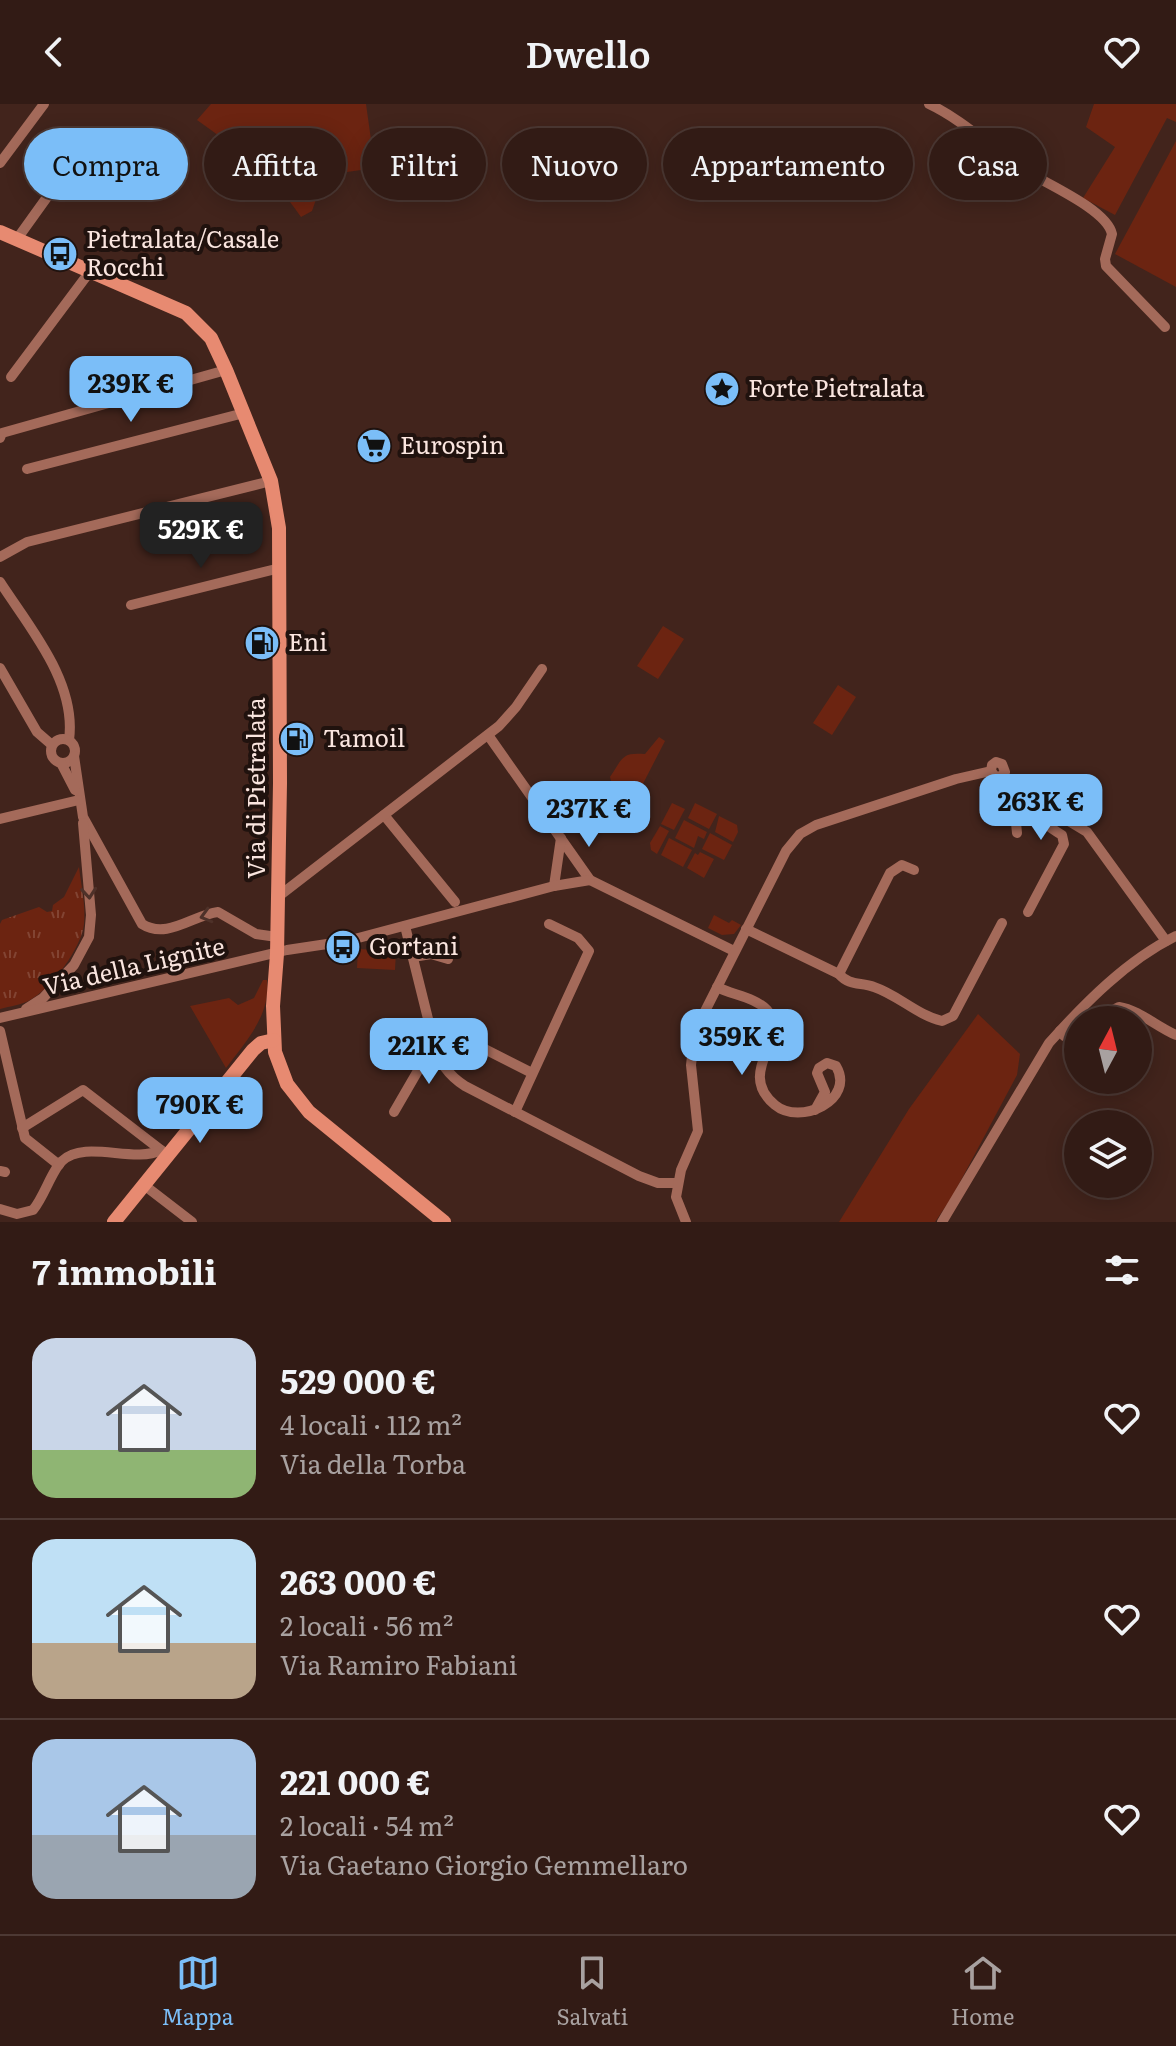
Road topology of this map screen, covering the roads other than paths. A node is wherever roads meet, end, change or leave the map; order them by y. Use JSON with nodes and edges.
{"nodes":[{"id":1,"x":44,"y":104,"type":"edge"},
{"id":2,"x":929,"y":104,"type":"edge"},
{"id":3,"x":0,"y":163,"type":"edge"},
{"id":4,"x":45,"y":200,"type":"edge"},
{"id":5,"x":0,"y":232,"type":"edge"},
{"id":6,"x":17,"y":239,"type":"junction"},
{"id":7,"x":91,"y":270,"type":"junction"},
{"id":8,"x":1165,"y":327,"type":"dead end"},
{"id":9,"x":226,"y":370,"type":"junction"},
{"id":10,"x":11,"y":377,"type":"dead end"},
{"id":11,"x":244,"y":413,"type":"junction"},
{"id":12,"x":1,"y":435,"type":"edge"},
{"id":13,"x":27,"y":469,"type":"dead end"},
{"id":14,"x":271,"y":481,"type":"junction"},
{"id":15,"x":0,"y":557,"type":"edge"},
{"id":16,"x":280,"y":568,"type":"junction"},
{"id":17,"x":0,"y":582,"type":"edge"},
{"id":18,"x":131,"y":605,"type":"dead end"},
{"id":19,"x":0,"y":668,"type":"edge"},
{"id":20,"x":542,"y":669,"type":"dead end"},
{"id":21,"x":488,"y":735,"type":"junction"},
{"id":22,"x":69,"y":740,"type":"junction"},
{"id":23,"x":52,"y":745,"type":"junction"},
{"id":24,"x":74,"y":756,"type":"junction"},
{"id":25,"x":61,"y":763,"type":"junction"},
{"id":26,"x":79,"y":798,"type":"junction"},
{"id":27,"x":1026,"y":803,"type":"junction"},
{"id":28,"x":384,"y":815,"type":"junction"},
{"id":29,"x":83,"y":817,"type":"junction"},
{"id":30,"x":0,"y":819,"type":"edge"},
{"id":31,"x":1017,"y":833,"type":"dead end"},
{"id":32,"x":561,"y":838,"type":"junction"},
{"id":33,"x":914,"y":870,"type":"dead end"},
{"id":34,"x":590,"y":880,"type":"junction"},
{"id":35,"x":554,"y":886,"type":"junction"},
{"id":36,"x":279,"y":896,"type":"junction"},
{"id":37,"x":455,"y":902,"type":"dead end"},
{"id":38,"x":1028,"y":912,"type":"dead end"},
{"id":39,"x":1002,"y":923,"type":"dead end"},
{"id":40,"x":549,"y":924,"type":"dead end"},
{"id":41,"x":405,"y":926,"type":"junction"},
{"id":42,"x":746,"y":929,"type":"junction"},
{"id":43,"x":277,"y":937,"type":"junction"},
{"id":44,"x":1171,"y":939,"type":"edge"},
{"id":45,"x":734,"y":951,"type":"junction"},
{"id":46,"x":277,"y":954,"type":"junction"},
{"id":47,"x":413,"y":957,"type":"junction"},
{"id":48,"x":448,"y":959,"type":"dead end"},
{"id":49,"x":839,"y":974,"type":"junction"},
{"id":50,"x":717,"y":987,"type":"junction"},
{"id":51,"x":45,"y":995,"type":"junction"},
{"id":52,"x":49,"y":1008,"type":"junction"},
{"id":53,"x":17,"y":1014,"type":"junction"},
{"id":54,"x":0,"y":1018,"type":"edge"},
{"id":55,"x":1152,"y":1023,"type":"edge"},
{"id":56,"x":450,"y":1024,"type":"dead end"},
{"id":57,"x":0,"y":1031,"type":"edge"},
{"id":58,"x":1060,"y":1031,"type":"junction"},
{"id":59,"x":1176,"y":1035,"type":"edge"},
{"id":60,"x":1064,"y":1036,"type":"edge"},
{"id":61,"x":274,"y":1040,"type":"junction"},
{"id":62,"x":434,"y":1043,"type":"junction"},
{"id":63,"x":532,"y":1073,"type":"junction"},
{"id":64,"x":815,"y":1110,"type":"dead end"},
{"id":65,"x":394,"y":1112,"type":"dead end"},
{"id":66,"x":515,"y":1112,"type":"junction"},
{"id":67,"x":22,"y":1128,"type":"junction"},
{"id":68,"x":164,"y":1152,"type":"junction"},
{"id":69,"x":59,"y":1165,"type":"junction"},
{"id":70,"x":677,"y":1183,"type":"junction"},
{"id":71,"x":144,"y":1185,"type":"junction"},
{"id":72,"x":0,"y":1210,"type":"edge"},
{"id":73,"x":8,"y":1222,"type":"edge"},
{"id":74,"x":114,"y":1222,"type":"edge"},
{"id":75,"x":192,"y":1222,"type":"edge"},
{"id":76,"x":444,"y":1222,"type":"edge"},
{"id":77,"x":686,"y":1222,"type":"edge"},
{"id":78,"x":942,"y":1222,"type":"edge"}],
"edges":[{"from":1,"to":3,"type":"street"},
{"from":2,"to":8,"type":"street"},
{"from":4,"to":6,"type":"street"},
{"from":5,"to":6,"type":"street","name":"Via di Pietralata"},
{"from":6,"to":7,"type":"street","name":"Via di Pietralata"},
{"from":7,"to":9,"type":"street","name":"Via di Pietralata"},
{"from":7,"to":10,"type":"street"},
{"from":9,"to":11,"type":"street","name":"Via di Pietralata"},
{"from":9,"to":12,"type":"street"},
{"from":11,"to":13,"type":"street"},
{"from":11,"to":14,"type":"street","name":"Via di Pietralata"},
{"from":14,"to":15,"type":"street"},
{"from":14,"to":16,"type":"street","name":"Via di Pietralata"},
{"from":16,"to":18,"type":"street"},
{"from":16,"to":36,"type":"street","name":"Via di Pietralata"},
{"from":17,"to":22,"type":"street"},
{"from":19,"to":23,"type":"street"},
{"from":20,"to":21,"type":"street"},
{"from":21,"to":28,"type":"street"},
{"from":21,"to":32,"type":"street"},
{"from":22,"to":23,"type":"street"},
{"from":22,"to":24,"type":"street"},
{"from":23,"to":25,"type":"street"},
{"from":24,"to":25,"type":"street"},
{"from":24,"to":26,"type":"street"},
{"from":25,"to":26,"type":"street"},
{"from":26,"to":29,"type":"street"},
{"from":26,"to":30,"type":"street"},
{"from":27,"to":31,"type":"street"},
{"from":27,"to":38,"type":"street"},
{"from":27,"to":42,"type":"street"},
{"from":27,"to":44,"type":"street"},
{"from":28,"to":36,"type":"street"},
{"from":28,"to":37,"type":"street"},
{"from":43,"to":29,"type":"street","one_way":true},
{"from":29,"to":51,"type":"street","one_way":true},
{"from":32,"to":34,"type":"street"},
{"from":32,"to":35,"type":"street"},
{"from":33,"to":49,"type":"street"},
{"from":34,"to":35,"type":"street","name":"Via della Lignite"},
{"from":34,"to":45,"type":"street"},
{"from":35,"to":41,"type":"street","name":"Via della Lignite"},
{"from":36,"to":43,"type":"street","name":"Via di Pietralata"},
{"from":39,"to":49,"type":"street"},
{"from":40,"to":63,"type":"street"},
{"from":41,"to":46,"type":"street","name":"Via della Lignite"},
{"from":41,"to":47,"type":"street"},
{"from":42,"to":45,"type":"street"},
{"from":42,"to":49,"type":"street"},
{"from":43,"to":46,"type":"street","name":"Via di Pietralata"},
{"from":44,"to":58,"type":"street"},
{"from":45,"to":50,"type":"street"},
{"from":46,"to":52,"type":"street","name":"Via della Lignite"},
{"from":46,"to":61,"type":"street","name":"Via di Pietralata"},
{"from":47,"to":48,"type":"street"},
{"from":47,"to":62,"type":"street"},
{"from":50,"to":64,"type":"street"},
{"from":50,"to":70,"type":"street"},
{"from":51,"to":52,"type":"street"},
{"from":51,"to":53,"type":"street"},
{"from":52,"to":53,"type":"street","name":"Via della Lignite"},
{"from":53,"to":54,"type":"street","name":"Via della Lignite"},
{"from":55,"to":59,"type":"street"},
{"from":56,"to":63,"type":"street"},
{"from":57,"to":67,"type":"street"},
{"from":58,"to":60,"type":"street"},
{"from":58,"to":78,"type":"street"},
{"from":61,"to":68,"type":"street"},
{"from":61,"to":76,"type":"street","name":"Via di Pietralata"},
{"from":62,"to":65,"type":"street"},
{"from":62,"to":66,"type":"street"},
{"from":63,"to":66,"type":"street"},
{"from":66,"to":70,"type":"street"},
{"from":67,"to":68,"type":"street"},
{"from":67,"to":69,"type":"street"},
{"from":68,"to":69,"type":"street"},
{"from":68,"to":71,"type":"street"},
{"from":69,"to":72,"type":"street"},
{"from":70,"to":77,"type":"street"},
{"from":71,"to":74,"type":"street"},
{"from":71,"to":75,"type":"street"},
{"from":72,"to":73,"type":"street"}]}
